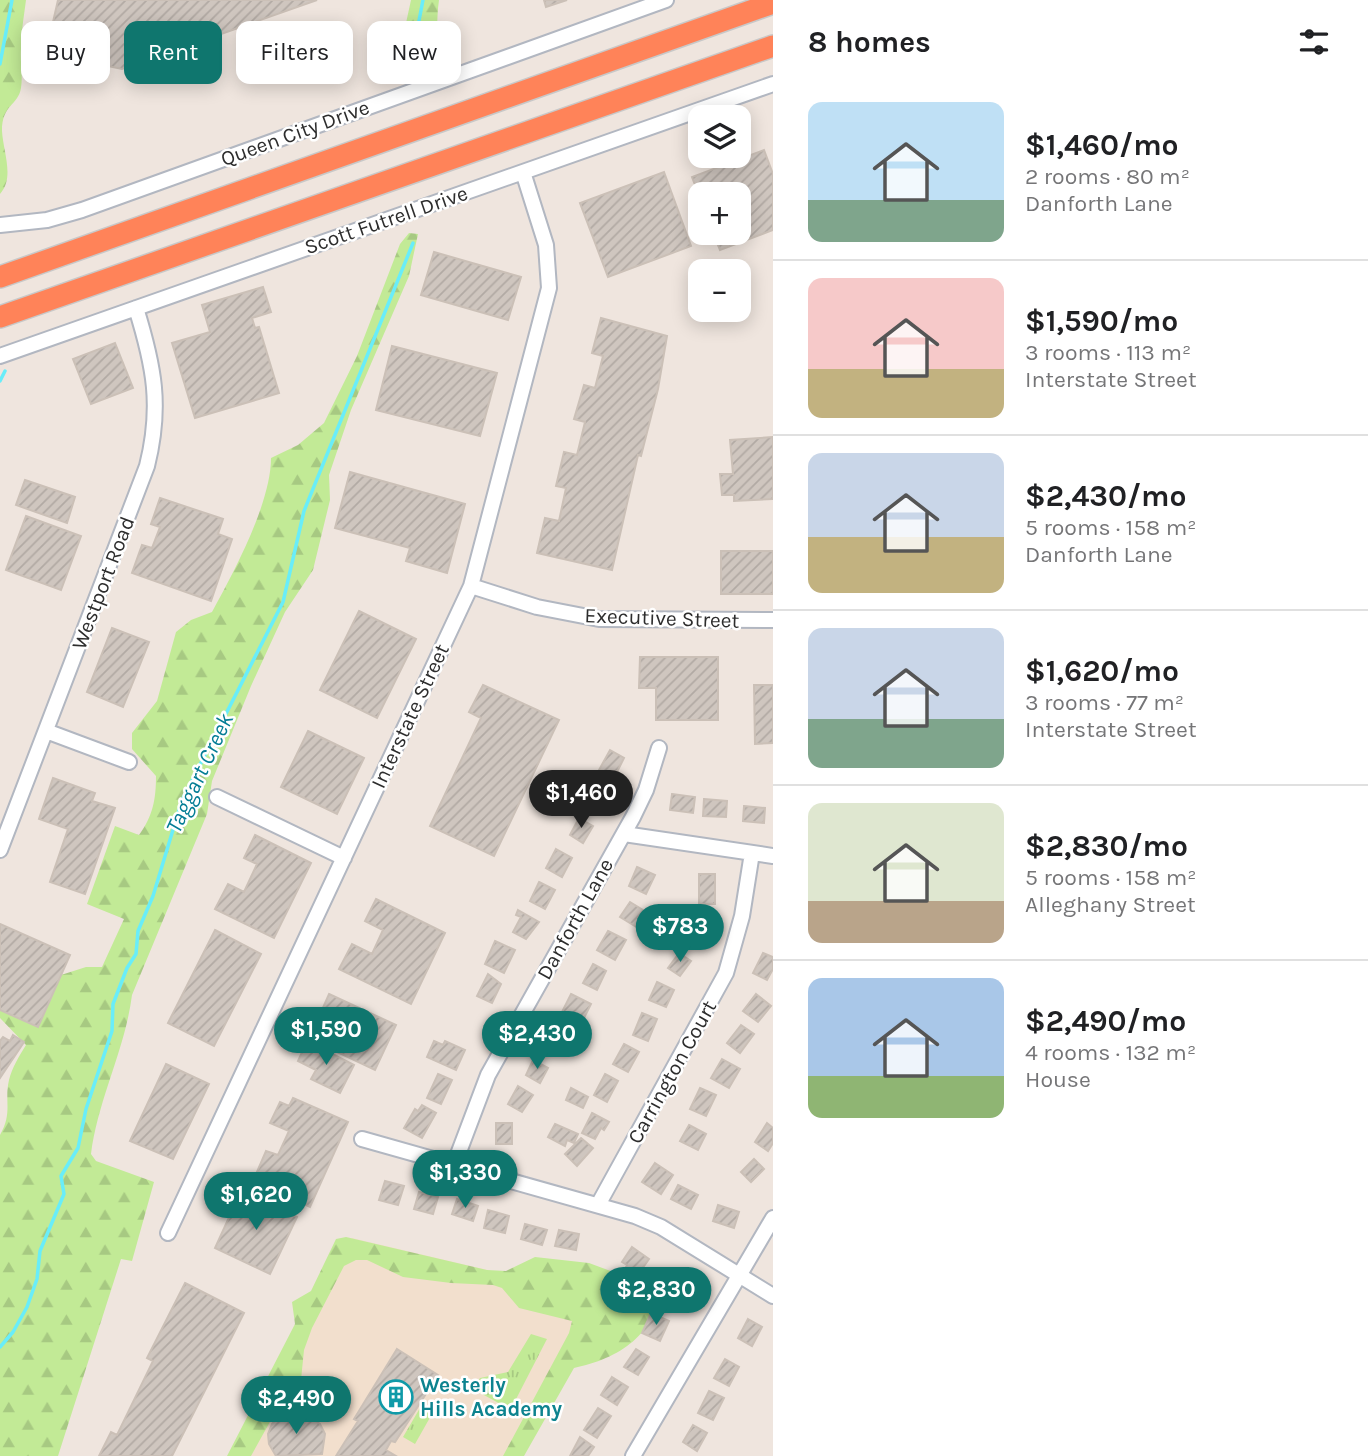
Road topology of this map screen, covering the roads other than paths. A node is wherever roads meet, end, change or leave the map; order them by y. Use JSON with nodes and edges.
{"nodes":[{"id":1,"x":666,"y":0,"type":"edge"},
{"id":2,"x":773,"y":3,"type":"edge"},
{"id":3,"x":773,"y":46,"type":"edge"},
{"id":4,"x":773,"y":84,"type":"edge"},
{"id":5,"x":523,"y":172,"type":"junction"},
{"id":6,"x":0,"y":225,"type":"edge"},
{"id":7,"x":0,"y":278,"type":"edge"},
{"id":8,"x":136,"y":308,"type":"junction"},
{"id":9,"x":0,"y":317,"type":"edge"},
{"id":10,"x":0,"y":356,"type":"edge"},
{"id":11,"x":471,"y":586,"type":"junction"},
{"id":12,"x":773,"y":620,"type":"edge"},
{"id":13,"x":46,"y":731,"type":"junction"},
{"id":14,"x":659,"y":748,"type":"dead end"},
{"id":15,"x":129,"y":762,"type":"dead end"},
{"id":16,"x":217,"y":797,"type":"dead end"},
{"id":17,"x":624,"y":834,"type":"junction"},
{"id":18,"x":0,"y":850,"type":"edge"},
{"id":19,"x":752,"y":853,"type":"junction"},
{"id":20,"x":773,"y":856,"type":"edge"},
{"id":21,"x":344,"y":858,"type":"junction"},
{"id":22,"x":362,"y":1139,"type":"dead end"},
{"id":23,"x":454,"y":1166,"type":"junction"},
{"id":24,"x":598,"y":1205,"type":"junction"},
{"id":25,"x":773,"y":1218,"type":"edge"},
{"id":26,"x":168,"y":1233,"type":"dead end"},
{"id":27,"x":739,"y":1275,"type":"junction"},
{"id":28,"x":773,"y":1296,"type":"edge"},
{"id":29,"x":633,"y":1456,"type":"edge"}],
"edges":[{"from":1,"to":6,"type":"street","name":"Queen City Drive"},
{"from":2,"to":7,"type":"highway"},
{"from":3,"to":9,"type":"highway"},
{"from":4,"to":5,"type":"street","name":"Scott Futrell Drive"},
{"from":5,"to":8,"type":"street","name":"Scott Futrell Drive"},
{"from":5,"to":11,"type":"street","name":"Interstate Street"},
{"from":8,"to":10,"type":"street","name":"Scott Futrell Drive"},
{"from":8,"to":13,"type":"street","name":"Westport Road"},
{"from":11,"to":12,"type":"street","name":"Executive Street"},
{"from":11,"to":21,"type":"street","name":"Interstate Street"},
{"from":13,"to":15,"type":"street"},
{"from":13,"to":18,"type":"street","name":"Westport Road"},
{"from":14,"to":17,"type":"street","name":"Danforth Lane"},
{"from":16,"to":21,"type":"street"},
{"from":17,"to":19,"type":"street"},
{"from":17,"to":23,"type":"street","name":"Danforth Lane"},
{"from":19,"to":20,"type":"street"},
{"from":19,"to":24,"type":"street","name":"Carrington Court"},
{"from":21,"to":26,"type":"street","name":"Interstate Street"},
{"from":22,"to":23,"type":"street"},
{"from":23,"to":24,"type":"street"},
{"from":24,"to":27,"type":"street"},
{"from":25,"to":27,"type":"street"},
{"from":27,"to":28,"type":"street"},
{"from":27,"to":29,"type":"street"}]}
